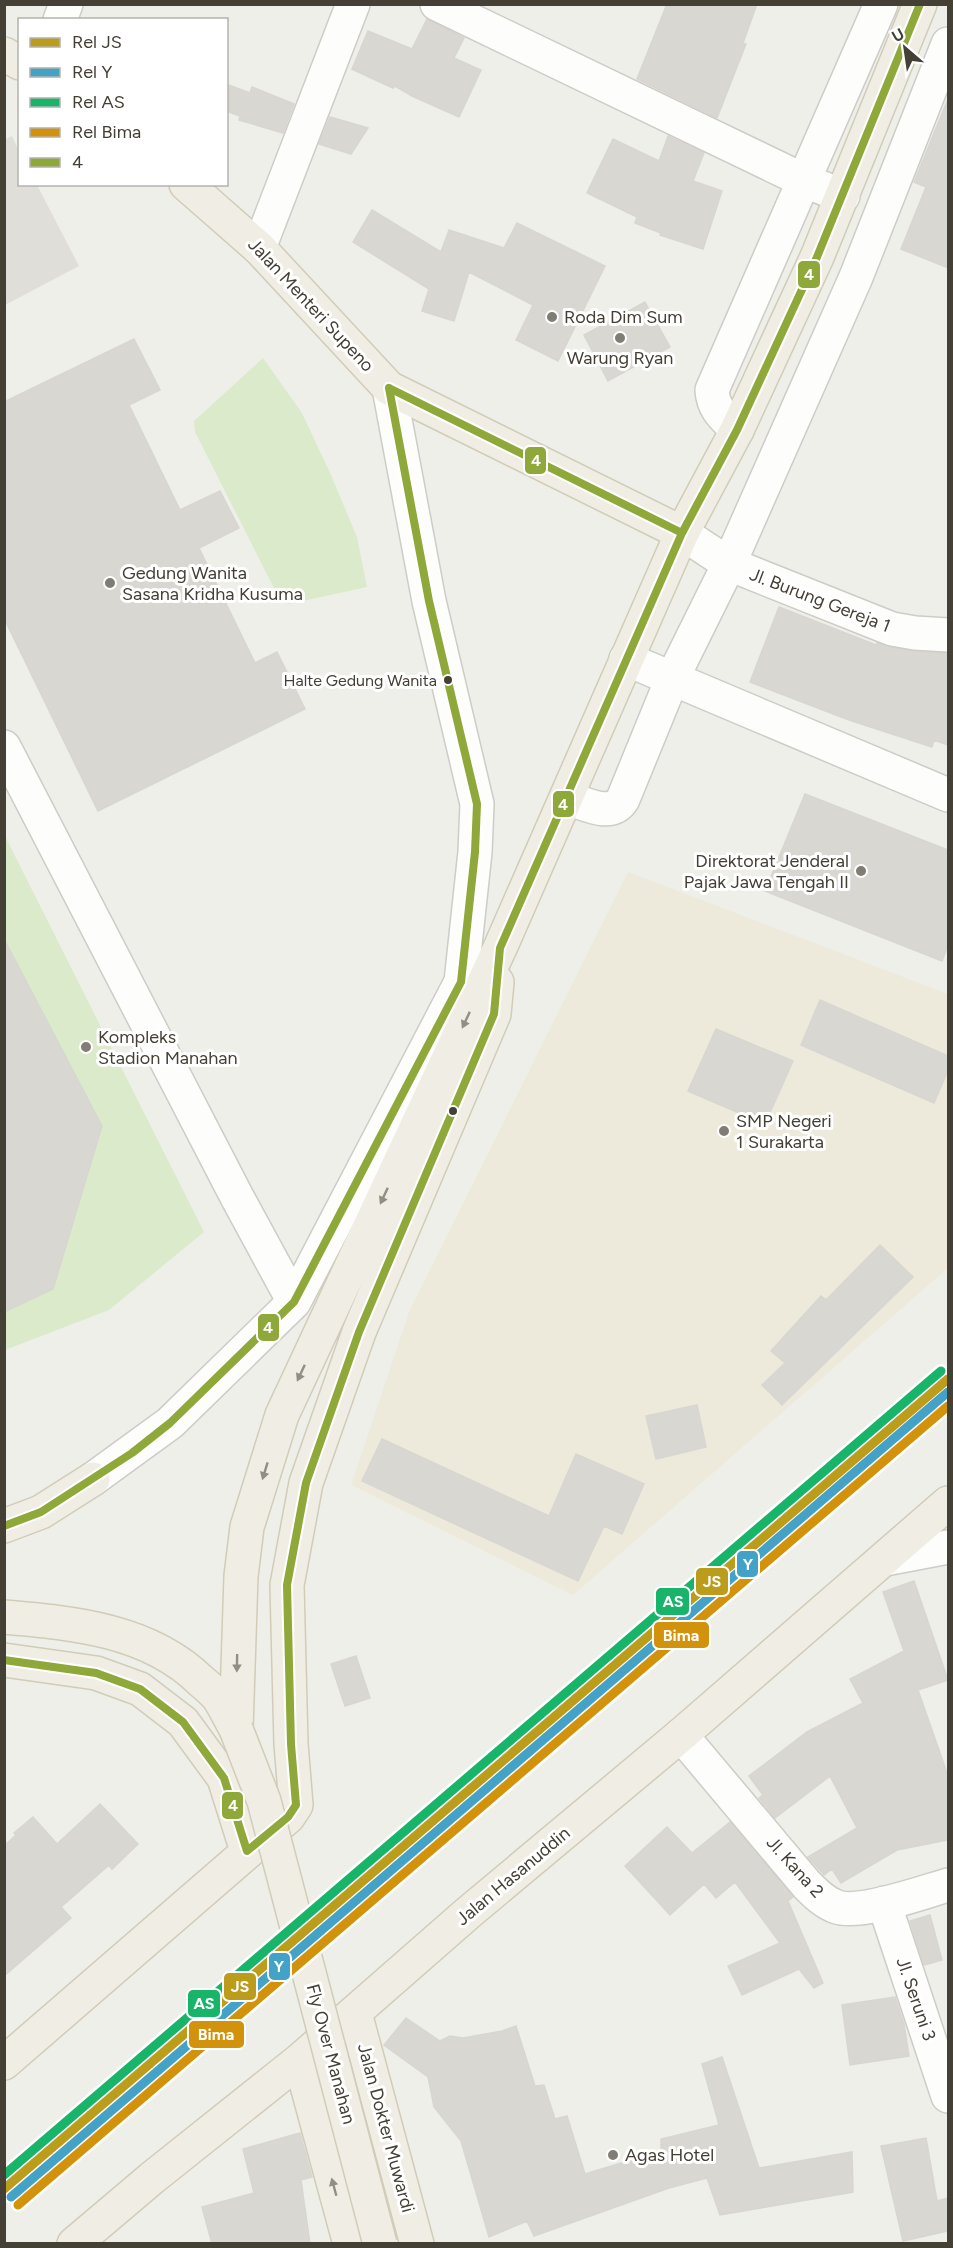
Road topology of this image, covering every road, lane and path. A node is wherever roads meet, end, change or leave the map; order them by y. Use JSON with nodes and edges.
{"nodes":[{"id":1,"x":353,"y":4,"type":"edge"},
{"id":2,"x":437,"y":4,"type":"edge"},
{"id":3,"x":881,"y":4,"type":"edge"},
{"id":4,"x":920,"y":4,"type":"edge"},
{"id":5,"x":948,"y":44,"type":"edge"},
{"id":6,"x":4,"y":54,"type":"edge"},
{"id":7,"x":18,"y":62,"type":"edge"},
{"id":8,"x":835,"y":111,"type":"junction"},
{"id":9,"x":871,"y":126,"type":"junction"},
{"id":10,"x":910,"y":140,"type":"junction"},
{"id":11,"x":805,"y":181,"type":"junction"},
{"id":12,"x":188,"y":186,"type":"edge"},
{"id":13,"x":843,"y":196,"type":"junction"},
{"id":14,"x":260,"y":248,"type":"junction"},
{"id":15,"x":817,"y":257,"type":"junction"},
{"id":16,"x":856,"y":277,"type":"junction"},
{"id":17,"x":746,"y":314,"type":"junction"},
{"id":18,"x":781,"y":333,"type":"junction"},
{"id":19,"x":389,"y":388,"type":"junction"},
{"id":20,"x":737,"y":430,"type":"junction"},
{"id":21,"x":682,"y":533,"type":"junction"},
{"id":22,"x":729,"y":564,"type":"junction"},
{"id":23,"x":948,"y":635,"type":"edge"},
{"id":24,"x":626,"y":659,"type":"junction"},
{"id":25,"x":672,"y":679,"type":"junction"},
{"id":26,"x":4,"y":747,"type":"edge"},
{"id":27,"x":948,"y":795,"type":"edge"},
{"id":28,"x":567,"y":798,"type":"junction"},
{"id":29,"x":500,"y":948,"type":"junction"},
{"id":30,"x":294,"y":1302,"type":"junction"},
{"id":31,"x":93,"y":1479,"type":"joint"},
{"id":32,"x":948,"y":1503,"type":"edge"},
{"id":33,"x":4,"y":1526,"type":"edge"},
{"id":34,"x":948,"y":1547,"type":"edge"},
{"id":35,"x":885,"y":1559,"type":"junction"},
{"id":36,"x":4,"y":1617,"type":"edge"},
{"id":37,"x":4,"y":1660,"type":"edge"},
{"id":38,"x":236,"y":1729,"type":"junction"},
{"id":39,"x":681,"y":1735,"type":"junction"},
{"id":40,"x":247,"y":1851,"type":"junction"},
{"id":41,"x":948,"y":1885,"type":"edge"},
{"id":42,"x":884,"y":1903,"type":"junction"},
{"id":43,"x":355,"y":2013,"type":"junction"},
{"id":44,"x":300,"y":2060,"type":"junction"},
{"id":45,"x":4,"y":2063,"type":"edge"},
{"id":46,"x":946,"y":2082,"type":"edge"},
{"id":47,"x":74,"y":2244,"type":"edge"},
{"id":48,"x":350,"y":2244,"type":"edge"},
{"id":49,"x":380,"y":2244,"type":"edge"},
{"id":50,"x":417,"y":2244,"type":"edge"}],
"edges":[{"from":1,"to":14,"type":"street"},
{"from":2,"to":11,"type":"street"},
{"from":3,"to":8,"type":"street"},
{"from":4,"to":9,"type":"main road","name":"Fly Over Manahan"},
{"from":5,"to":10,"type":"street"},
{"from":6,"to":7,"type":"main road"},
{"from":8,"to":9,"type":"street"},
{"from":8,"to":11,"type":"street"},
{"from":9,"to":10,"type":"street"},
{"from":9,"to":13,"type":"main road","name":"Fly Over Manahan"},
{"from":10,"to":16,"type":"street"},
{"from":11,"to":13,"type":"street"},
{"from":11,"to":17,"type":"street"},
{"from":12,"to":14,"type":"main road","name":"Jalan Menteri Supeno"},
{"from":13,"to":15,"type":"main road","name":"Fly Over Manahan"},
{"from":14,"to":19,"type":"main road","name":"Jalan Menteri Supeno"},
{"from":15,"to":16,"type":"street"},
{"from":15,"to":18,"type":"main road","name":"Fly Over Manahan"},
{"from":16,"to":22,"type":"street"},
{"from":17,"to":18,"type":"street"},
{"from":17,"to":20,"type":"street"},
{"from":18,"to":20,"type":"main road","name":"Fly Over Manahan"},
{"from":19,"to":21,"type":"main road","name":"Jalan Menteri Supeno"},
{"from":19,"to":30,"type":"street"},
{"from":20,"to":21,"type":"main road","name":"Fly Over Manahan"},
{"from":21,"to":22,"type":"street","name":"Jalan Menteri Supeno"},
{"from":21,"to":24,"type":"main road","name":"Fly Over Manahan"},
{"from":22,"to":23,"type":"street","name":"Jl. Burung Gereja 1"},
{"from":22,"to":25,"type":"street"},
{"from":24,"to":25,"type":"street"},
{"from":24,"to":28,"type":"main road","name":"Fly Over Manahan"},
{"from":25,"to":27,"type":"street"},
{"from":25,"to":28,"type":"street"},
{"from":26,"to":30,"type":"street"},
{"from":28,"to":29,"type":"main road","name":"Fly Over Manahan"},
{"from":29,"to":38,"type":"main road","name":"Fly Over Manahan","one_way":true},
{"from":29,"to":40,"type":"main road"},
{"from":30,"to":31,"type":"street"},
{"from":31,"to":33,"type":"main road"},
{"from":32,"to":35,"type":"main road","name":"Jalan Hasanuddin"},
{"from":34,"to":35,"type":"street"},
{"from":35,"to":39,"type":"main road","name":"Jalan Hasanuddin"},
{"from":36,"to":38,"type":"main road","name":"Fly Over Manahan"},
{"from":37,"to":40,"type":"main road"},
{"from":38,"to":49,"type":"main road","name":"Fly Over Manahan","bridge":true},
{"from":39,"to":42,"type":"street","name":"Jl. Kana 2"},
{"from":39,"to":43,"type":"main road","name":"Jalan Hasanuddin"},
{"from":40,"to":45,"type":"main road"},
{"from":41,"to":42,"type":"street","name":"Jl. Kana 2"},
{"from":42,"to":46,"type":"street","name":"Jl. Seruni 3"},
{"from":43,"to":44,"type":"main road","name":"Jalan Hasanuddin"},
{"from":43,"to":50,"type":"main road","name":"Jalan Dokter Muwardi"},
{"from":44,"to":47,"type":"main road","name":"Jalan Hasanuddin"},
{"from":48,"to":44,"type":"main road","one_way":true}]}
